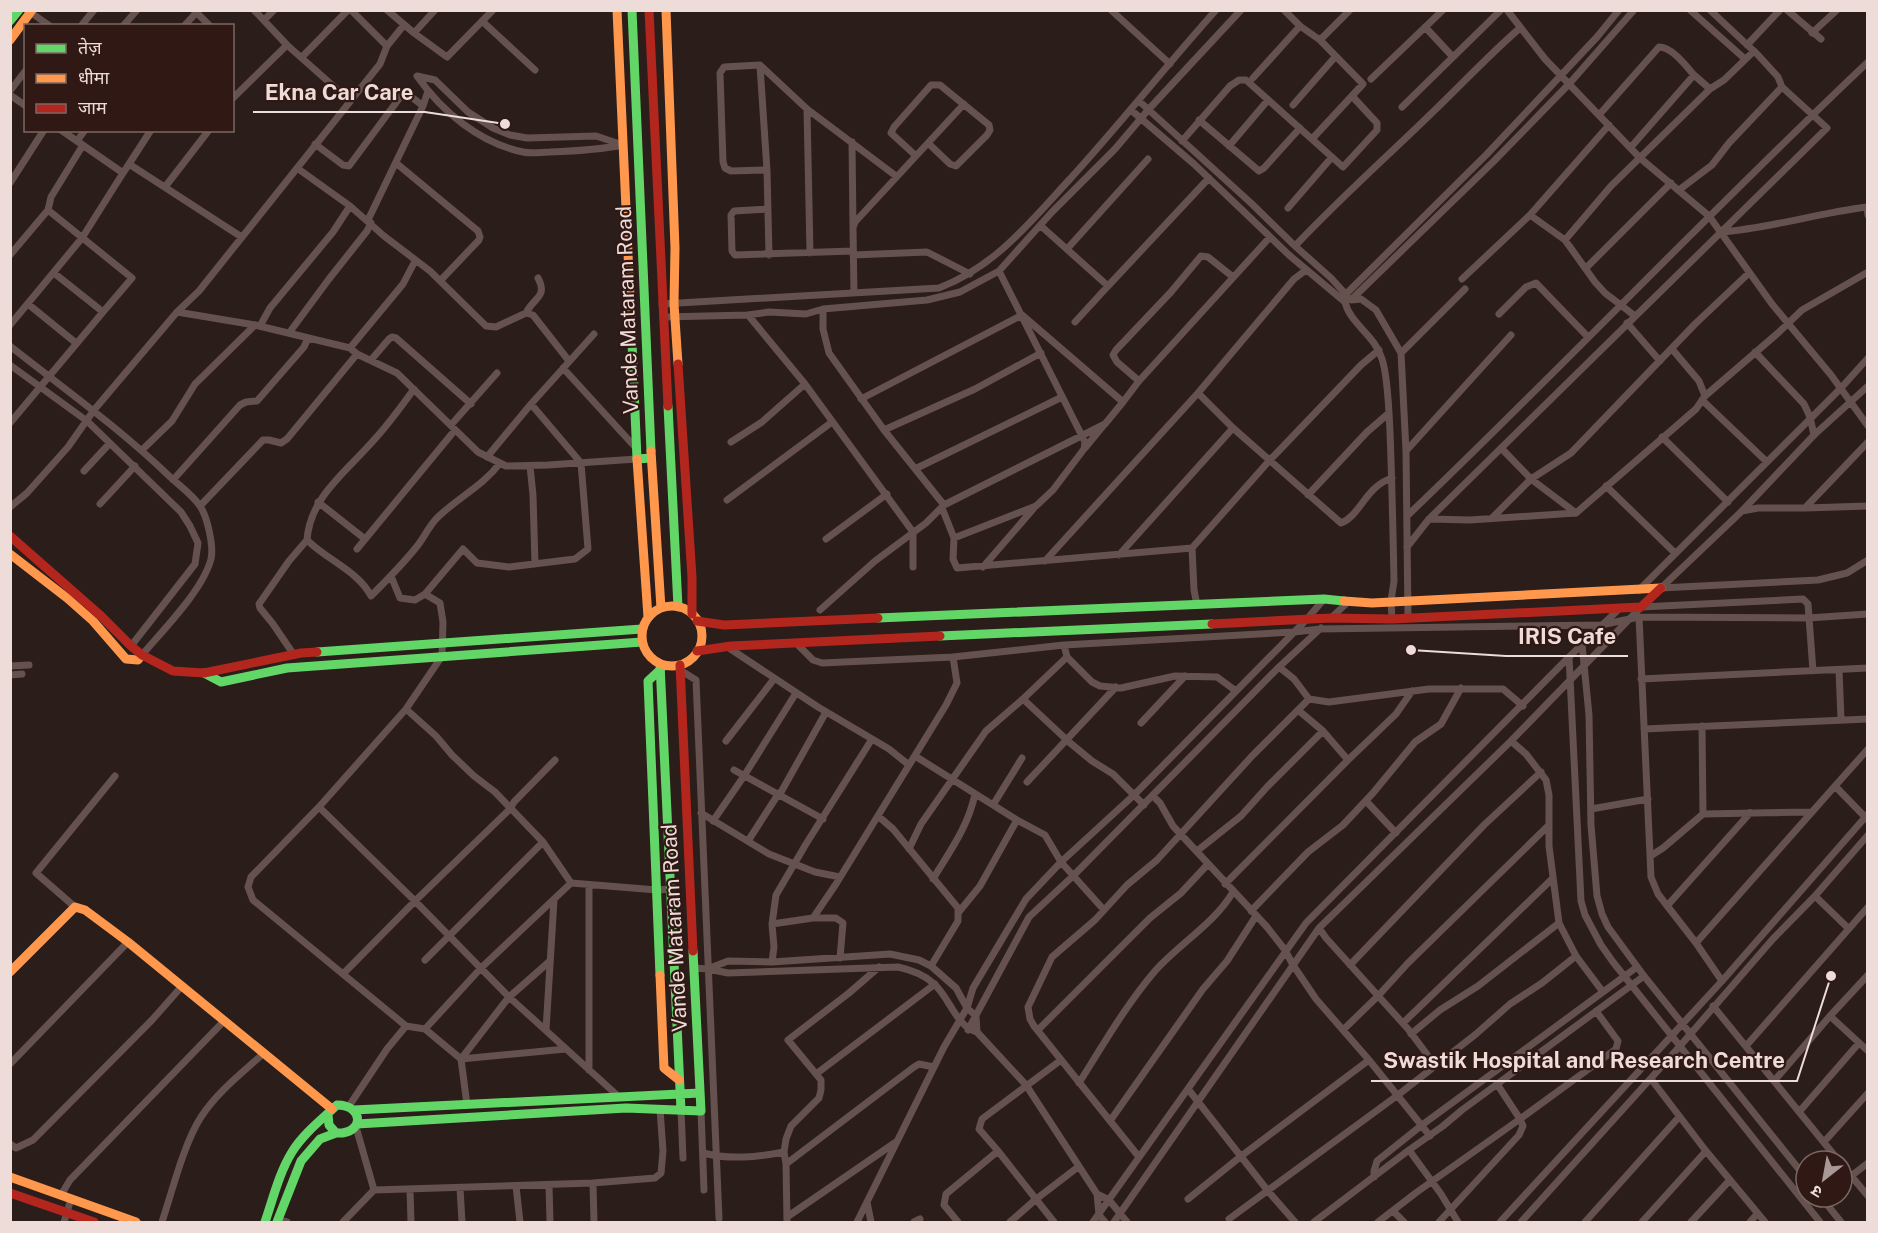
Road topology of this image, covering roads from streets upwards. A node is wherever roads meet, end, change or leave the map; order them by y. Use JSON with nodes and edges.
{"nodes":[{"id":1,"x":94,"y":10,"type":"edge"},
{"id":2,"x":137,"y":10,"type":"edge"},
{"id":3,"x":254,"y":10,"type":"edge"},
{"id":4,"x":274,"y":10,"type":"edge"},
{"id":5,"x":350,"y":10,"type":"edge"},
{"id":6,"x":387,"y":10,"type":"edge"},
{"id":7,"x":435,"y":10,"type":"edge"},
{"id":8,"x":493,"y":10,"type":"edge"},
{"id":9,"x":617,"y":10,"type":"edge"},
{"id":10,"x":632,"y":10,"type":"edge"},
{"id":11,"x":649,"y":10,"type":"edge"},
{"id":12,"x":666,"y":10,"type":"edge"},
{"id":13,"x":1111,"y":10,"type":"edge"},
{"id":14,"x":1240,"y":10,"type":"edge"},
{"id":15,"x":1350,"y":10,"type":"edge"},
{"id":16,"x":1443,"y":10,"type":"edge"},
{"id":17,"x":1501,"y":10,"type":"edge"},
{"id":18,"x":1507,"y":10,"type":"edge"},
{"id":19,"x":1619,"y":10,"type":"edge"},
{"id":20,"x":1634,"y":10,"type":"edge"},
{"id":21,"x":1690,"y":10,"type":"edge"},
{"id":22,"x":1710,"y":10,"type":"edge"},
{"id":23,"x":1780,"y":10,"type":"edge"},
{"id":24,"x":1787,"y":10,"type":"edge"},
{"id":25,"x":1837,"y":10,"type":"edge"},
{"id":26,"x":31,"y":11,"type":"edge"},
{"id":27,"x":1214,"y":11,"type":"edge"},
{"id":28,"x":195,"y":12,"type":"edge"},
{"id":29,"x":1288,"y":12,"type":"edge"},
{"id":30,"x":264,"y":20,"type":"junction"},
{"id":31,"x":482,"y":21,"type":"junction"},
{"id":32,"x":47,"y":24,"type":"edge"},
{"id":33,"x":83,"y":24,"type":"edge"},
{"id":34,"x":125,"y":24,"type":"edge"},
{"id":35,"x":186,"y":24,"type":"edge"},
{"id":36,"x":208,"y":24,"type":"edge"},
{"id":37,"x":404,"y":25,"type":"junction"},
{"id":38,"x":1300,"y":26,"type":"junction"},
{"id":39,"x":1425,"y":27,"type":"junction"},
{"id":40,"x":1520,"y":28,"type":"junction"},
{"id":41,"x":414,"y":33,"type":"junction"},
{"id":42,"x":1812,"y":33,"type":"junction"},
{"id":43,"x":1821,"y":39,"type":"dead end"},
{"id":44,"x":10,"y":40,"type":"edge"},
{"id":45,"x":1320,"y":40,"type":"junction"},
{"id":46,"x":287,"y":45,"type":"junction"},
{"id":47,"x":387,"y":46,"type":"junction"},
{"id":48,"x":1750,"y":48,"type":"junction"},
{"id":49,"x":302,"y":57,"type":"junction"},
{"id":50,"x":1335,"y":57,"type":"junction"},
{"id":51,"x":1453,"y":57,"type":"junction"},
{"id":52,"x":1745,"y":59,"type":"junction"},
{"id":53,"x":1868,"y":62,"type":"edge"},
{"id":54,"x":1170,"y":64,"type":"junction"},
{"id":55,"x":760,"y":65,"type":"junction"},
{"id":56,"x":535,"y":70,"type":"dead end"},
{"id":57,"x":24,"y":74,"type":"edge"},
{"id":58,"x":1560,"y":75,"type":"junction"},
{"id":59,"x":1694,"y":75,"type":"junction"},
{"id":60,"x":1253,"y":78,"type":"dead end"},
{"id":61,"x":1371,"y":80,"type":"dead end"},
{"id":62,"x":1569,"y":84,"type":"junction"},
{"id":63,"x":1782,"y":87,"type":"junction"},
{"id":64,"x":1710,"y":89,"type":"junction"},
{"id":65,"x":428,"y":91,"type":"junction"},
{"id":66,"x":1352,"y":96,"type":"junction"},
{"id":67,"x":11,"y":97,"type":"edge"},
{"id":68,"x":234,"y":97,"type":"edge"},
{"id":69,"x":349,"y":100,"type":"junction"},
{"id":70,"x":1268,"y":100,"type":"junction"},
{"id":71,"x":1139,"y":101,"type":"junction"},
{"id":72,"x":964,"y":104,"type":"junction"},
{"id":73,"x":24,"y":105,"type":"edge"},
{"id":74,"x":1293,"y":105,"type":"dead end"},
{"id":75,"x":423,"y":106,"type":"junction"},
{"id":76,"x":1402,"y":107,"type":"dead end"},
{"id":77,"x":807,"y":110,"type":"junction"},
{"id":78,"x":1131,"y":110,"type":"junction"},
{"id":79,"x":1148,"y":110,"type":"junction"},
{"id":80,"x":1599,"y":115,"type":"junction"},
{"id":81,"x":1812,"y":115,"type":"junction"},
{"id":82,"x":1141,"y":119,"type":"junction"},
{"id":83,"x":1199,"y":120,"type":"junction"},
{"id":84,"x":1609,"y":125,"type":"junction"},
{"id":85,"x":1300,"y":128,"type":"junction"},
{"id":86,"x":43,"y":132,"type":"edge"},
{"id":87,"x":64,"y":132,"type":"edge"},
{"id":88,"x":84,"y":132,"type":"edge"},
{"id":89,"x":150,"y":132,"type":"edge"},
{"id":90,"x":205,"y":132,"type":"edge"},
{"id":91,"x":1312,"y":139,"type":"junction"},
{"id":92,"x":1182,"y":141,"type":"junction"},
{"id":93,"x":852,"y":142,"type":"junction"},
{"id":94,"x":80,"y":143,"type":"junction"},
{"id":95,"x":928,"y":143,"type":"junction"},
{"id":96,"x":315,"y":144,"type":"junction"},
{"id":97,"x":624,"y":145,"type":"junction"},
{"id":98,"x":1229,"y":146,"type":"junction"},
{"id":99,"x":1631,"y":147,"type":"junction"},
{"id":100,"x":915,"y":156,"type":"junction"},
{"id":101,"x":1332,"y":157,"type":"junction"},
{"id":102,"x":1640,"y":158,"type":"junction"},
{"id":103,"x":1148,"y":159,"type":"dead end"},
{"id":104,"x":396,"y":163,"type":"junction"},
{"id":105,"x":129,"y":164,"type":"junction"},
{"id":106,"x":297,"y":168,"type":"junction"},
{"id":107,"x":766,"y":170,"type":"junction"},
{"id":108,"x":123,"y":173,"type":"junction"},
{"id":109,"x":896,"y":176,"type":"junction"},
{"id":110,"x":1209,"y":178,"type":"junction"},
{"id":111,"x":10,"y":183,"type":"edge"},
{"id":112,"x":1671,"y":183,"type":"junction"},
{"id":113,"x":165,"y":187,"type":"junction"},
{"id":114,"x":1679,"y":190,"type":"junction"},
{"id":115,"x":350,"y":206,"type":"junction"},
{"id":116,"x":1867,"y":207,"type":"edge"},
{"id":117,"x":1288,"y":208,"type":"dead end"},
{"id":118,"x":767,"y":209,"type":"junction"},
{"id":119,"x":48,"y":210,"type":"junction"},
{"id":120,"x":1530,"y":215,"type":"junction"},
{"id":121,"x":1868,"y":215,"type":"edge"},
{"id":122,"x":1708,"y":216,"type":"junction"},
{"id":123,"x":369,"y":221,"type":"junction"},
{"id":124,"x":1041,"y":226,"type":"junction"},
{"id":125,"x":853,"y":228,"type":"junction"},
{"id":126,"x":1722,"y":232,"type":"junction"},
{"id":127,"x":240,"y":236,"type":"junction"},
{"id":128,"x":1270,"y":237,"type":"junction"},
{"id":129,"x":82,"y":238,"type":"junction"},
{"id":130,"x":1564,"y":240,"type":"junction"},
{"id":131,"x":1295,"y":246,"type":"junction"},
{"id":132,"x":1067,"y":249,"type":"junction"},
{"id":133,"x":810,"y":253,"type":"junction"},
{"id":134,"x":853,"y":253,"type":"junction"},
{"id":135,"x":10,"y":255,"type":"edge"},
{"id":136,"x":769,"y":255,"type":"junction"},
{"id":137,"x":415,"y":261,"type":"junction"},
{"id":138,"x":1586,"y":268,"type":"junction"},
{"id":139,"x":1306,"y":270,"type":"junction"},
{"id":140,"x":999,"y":271,"type":"junction"},
{"id":141,"x":1868,"y":272,"type":"edge"},
{"id":142,"x":54,"y":273,"type":"junction"},
{"id":143,"x":1749,"y":273,"type":"junction"},
{"id":144,"x":970,"y":274,"type":"junction"},
{"id":145,"x":1233,"y":277,"type":"junction"},
{"id":146,"x":538,"y":278,"type":"dead end"},
{"id":147,"x":1462,"y":279,"type":"dead end"},
{"id":148,"x":440,"y":281,"type":"junction"},
{"id":149,"x":1108,"y":286,"type":"junction"},
{"id":150,"x":1465,"y":289,"type":"dead end"},
{"id":151,"x":854,"y":292,"type":"junction"},
{"id":152,"x":1346,"y":299,"type":"junction"},
{"id":153,"x":28,"y":304,"type":"junction"},
{"id":154,"x":662,"y":304,"type":"junction"},
{"id":155,"x":674,"y":304,"type":"junction"},
{"id":156,"x":1620,"y":306,"type":"junction"},
{"id":157,"x":823,"y":309,"type":"junction"},
{"id":158,"x":103,"y":312,"type":"junction"},
{"id":159,"x":177,"y":312,"type":"junction"},
{"id":160,"x":526,"y":313,"type":"junction"},
{"id":161,"x":1499,"y":314,"type":"dead end"},
{"id":162,"x":748,"y":315,"type":"junction"},
{"id":163,"x":1022,"y":315,"type":"junction"},
{"id":164,"x":663,"y":316,"type":"junction"},
{"id":165,"x":676,"y":316,"type":"junction"},
{"id":166,"x":1635,"y":316,"type":"junction"},
{"id":167,"x":1074,"y":322,"type":"dead end"},
{"id":168,"x":1788,"y":322,"type":"junction"},
{"id":169,"x":1627,"y":323,"type":"junction"},
{"id":170,"x":10,"y":325,"type":"edge"},
{"id":171,"x":258,"y":326,"type":"junction"},
{"id":172,"x":289,"y":333,"type":"junction"},
{"id":173,"x":594,"y":334,"type":"dead end"},
{"id":174,"x":1511,"y":335,"type":"dead end"},
{"id":175,"x":308,"y":338,"type":"junction"},
{"id":176,"x":1588,"y":338,"type":"junction"},
{"id":177,"x":76,"y":343,"type":"junction"},
{"id":178,"x":10,"y":346,"type":"edge"},
{"id":179,"x":350,"y":348,"type":"junction"},
{"id":180,"x":1672,"y":349,"type":"junction"},
{"id":181,"x":1379,"y":350,"type":"junction"},
{"id":182,"x":1755,"y":352,"type":"junction"},
{"id":183,"x":1041,"y":353,"type":"junction"},
{"id":184,"x":1401,"y":353,"type":"junction"},
{"id":185,"x":357,"y":354,"type":"junction"},
{"id":186,"x":1868,"y":357,"type":"edge"},
{"id":187,"x":371,"y":360,"type":"junction"},
{"id":188,"x":569,"y":361,"type":"junction"},
{"id":189,"x":1660,"y":361,"type":"junction"},
{"id":190,"x":10,"y":365,"type":"edge"},
{"id":191,"x":563,"y":368,"type":"junction"},
{"id":192,"x":497,"y":373,"type":"dead end"},
{"id":193,"x":48,"y":376,"type":"junction"},
{"id":194,"x":1139,"y":381,"type":"junction"},
{"id":195,"x":805,"y":384,"type":"junction"},
{"id":196,"x":1868,"y":386,"type":"edge"},
{"id":197,"x":39,"y":387,"type":"junction"},
{"id":198,"x":1841,"y":388,"type":"junction"},
{"id":199,"x":414,"y":389,"type":"junction"},
{"id":200,"x":1198,"y":393,"type":"junction"},
{"id":201,"x":1062,"y":397,"type":"junction"},
{"id":202,"x":1703,"y":398,"type":"junction"},
{"id":203,"x":861,"y":399,"type":"junction"},
{"id":204,"x":1124,"y":402,"type":"junction"},
{"id":205,"x":1850,"y":402,"type":"junction"},
{"id":206,"x":471,"y":404,"type":"junction"},
{"id":207,"x":531,"y":404,"type":"junction"},
{"id":208,"x":94,"y":410,"type":"junction"},
{"id":209,"x":1389,"y":412,"type":"junction"},
{"id":210,"x":1810,"y":417,"type":"junction"},
{"id":211,"x":87,"y":421,"type":"junction"},
{"id":212,"x":832,"y":422,"type":"junction"},
{"id":213,"x":10,"y":423,"type":"edge"},
{"id":214,"x":1105,"y":424,"type":"junction"},
{"id":215,"x":1868,"y":426,"type":"edge"},
{"id":216,"x":453,"y":428,"type":"junction"},
{"id":217,"x":1233,"y":428,"type":"junction"},
{"id":218,"x":884,"y":430,"type":"junction"},
{"id":219,"x":1082,"y":435,"type":"junction"},
{"id":220,"x":1814,"y":435,"type":"junction"},
{"id":221,"x":1662,"y":437,"type":"junction"},
{"id":222,"x":731,"y":442,"type":"dead end"},
{"id":223,"x":1868,"y":442,"type":"edge"},
{"id":224,"x":110,"y":443,"type":"junction"},
{"id":225,"x":636,"y":448,"type":"junction"},
{"id":226,"x":1501,"y":448,"type":"junction"},
{"id":227,"x":1084,"y":449,"type":"junction"},
{"id":228,"x":142,"y":450,"type":"junction"},
{"id":229,"x":1406,"y":450,"type":"junction"},
{"id":230,"x":487,"y":457,"type":"junction"},
{"id":231,"x":651,"y":458,"type":"junction"},
{"id":232,"x":637,"y":459,"type":"junction"},
{"id":233,"x":1269,"y":461,"type":"junction"},
{"id":234,"x":1767,"y":462,"type":"junction"},
{"id":235,"x":500,"y":463,"type":"junction"},
{"id":236,"x":581,"y":463,"type":"junction"},
{"id":237,"x":135,"y":466,"type":"junction"},
{"id":238,"x":530,"y":466,"type":"junction"},
{"id":239,"x":915,"y":469,"type":"junction"},
{"id":240,"x":84,"y":471,"type":"dead end"},
{"id":241,"x":1392,"y":478,"type":"junction"},
{"id":242,"x":1531,"y":479,"type":"junction"},
{"id":243,"x":173,"y":480,"type":"junction"},
{"id":244,"x":1606,"y":486,"type":"junction"},
{"id":245,"x":887,"y":494,"type":"junction"},
{"id":246,"x":1308,"y":495,"type":"junction"},
{"id":247,"x":727,"y":500,"type":"dead end"},
{"id":248,"x":318,"y":502,"type":"junction"},
{"id":249,"x":1728,"y":502,"type":"junction"},
{"id":250,"x":100,"y":504,"type":"dead end"},
{"id":251,"x":200,"y":506,"type":"junction"},
{"id":252,"x":943,"y":506,"type":"junction"},
{"id":253,"x":1036,"y":506,"type":"junction"},
{"id":254,"x":1868,"y":506,"type":"edge"},
{"id":255,"x":10,"y":507,"type":"edge"},
{"id":256,"x":1805,"y":508,"type":"junction"},
{"id":257,"x":1742,"y":511,"type":"junction"},
{"id":258,"x":1576,"y":513,"type":"junction"},
{"id":259,"x":1407,"y":516,"type":"junction"},
{"id":260,"x":1492,"y":518,"type":"junction"},
{"id":261,"x":1429,"y":519,"type":"junction"},
{"id":262,"x":913,"y":532,"type":"junction"},
{"id":263,"x":10,"y":536,"type":"edge"},
{"id":264,"x":954,"y":538,"type":"junction"},
{"id":265,"x":365,"y":539,"type":"junction"},
{"id":266,"x":826,"y":539,"type":"dead end"},
{"id":267,"x":307,"y":540,"type":"junction"},
{"id":268,"x":1407,"y":547,"type":"junction"},
{"id":269,"x":1192,"y":548,"type":"junction"},
{"id":270,"x":357,"y":549,"type":"dead end"},
{"id":271,"x":1675,"y":553,"type":"junction"},
{"id":272,"x":10,"y":554,"type":"edge"},
{"id":273,"x":1119,"y":555,"type":"junction"},
{"id":274,"x":1868,"y":560,"type":"edge"},
{"id":275,"x":1045,"y":561,"type":"junction"},
{"id":276,"x":535,"y":564,"type":"junction"},
{"id":277,"x":913,"y":567,"type":"dead end"},
{"id":278,"x":983,"y":567,"type":"junction"},
{"id":279,"x":391,"y":576,"type":"junction"},
{"id":280,"x":1662,"y":588,"type":"junction"},
{"id":281,"x":1639,"y":590,"type":"junction"},
{"id":282,"x":425,"y":594,"type":"junction"},
{"id":283,"x":1323,"y":599,"type":"junction"},
{"id":284,"x":1408,"y":600,"type":"junction"},
{"id":285,"x":1391,"y":601,"type":"junction"},
{"id":286,"x":1348,"y":602,"type":"junction"},
{"id":287,"x":1197,"y":605,"type":"junction"},
{"id":288,"x":678,"y":607,"type":"junction"},
{"id":289,"x":1622,"y":607,"type":"junction"},
{"id":290,"x":1641,"y":607,"type":"junction"},
{"id":291,"x":661,"y":608,"type":"junction"},
{"id":292,"x":820,"y":610,"type":"dead end"},
{"id":293,"x":1868,"y":614,"type":"edge"},
{"id":294,"x":648,"y":617,"type":"junction"},
{"id":295,"x":695,"y":617,"type":"junction"},
{"id":296,"x":1639,"y":617,"type":"junction"},
{"id":297,"x":1331,"y":618,"type":"junction"},
{"id":298,"x":1408,"y":618,"type":"junction"},
{"id":299,"x":1629,"y":618,"type":"junction"},
{"id":300,"x":1808,"y":618,"type":"junction"},
{"id":301,"x":1307,"y":619,"type":"junction"},
{"id":302,"x":1392,"y":619,"type":"junction"},
{"id":303,"x":1601,"y":625,"type":"junction"},
{"id":304,"x":1320,"y":628,"type":"junction"},
{"id":305,"x":642,"y":629,"type":"junction"},
{"id":306,"x":1294,"y":632,"type":"junction"},
{"id":307,"x":441,"y":642,"type":"junction"},
{"id":308,"x":642,"y":642,"type":"junction"},
{"id":309,"x":796,"y":643,"type":"junction"},
{"id":310,"x":1582,"y":644,"type":"junction"},
{"id":311,"x":1064,"y":645,"type":"junction"},
{"id":312,"x":131,"y":646,"type":"junction"},
{"id":313,"x":726,"y":646,"type":"junction"},
{"id":314,"x":697,"y":651,"type":"junction"},
{"id":315,"x":142,"y":655,"type":"junction"},
{"id":316,"x":294,"y":655,"type":"junction"},
{"id":317,"x":442,"y":656,"type":"junction"},
{"id":318,"x":953,"y":657,"type":"junction"},
{"id":319,"x":1067,"y":657,"type":"junction"},
{"id":320,"x":1569,"y":657,"type":"junction"},
{"id":321,"x":29,"y":665,"type":"dead end"},
{"id":322,"x":1585,"y":665,"type":"junction"},
{"id":323,"x":10,"y":666,"type":"edge"},
{"id":324,"x":661,"y":666,"type":"junction"},
{"id":325,"x":680,"y":667,"type":"junction"},
{"id":326,"x":1279,"y":667,"type":"junction"},
{"id":327,"x":1868,"y":668,"type":"edge"},
{"id":328,"x":1839,"y":670,"type":"junction"},
{"id":329,"x":1813,"y":671,"type":"junction"},
{"id":330,"x":204,"y":673,"type":"junction"},
{"id":331,"x":22,"y":674,"type":"dead end"},
{"id":332,"x":10,"y":675,"type":"edge"},
{"id":333,"x":1185,"y":676,"type":"junction"},
{"id":334,"x":774,"y":679,"type":"junction"},
{"id":335,"x":1571,"y":679,"type":"junction"},
{"id":336,"x":1641,"y":679,"type":"junction"},
{"id":337,"x":1116,"y":687,"type":"junction"},
{"id":338,"x":1461,"y":688,"type":"junction"},
{"id":339,"x":1236,"y":691,"type":"junction"},
{"id":340,"x":1412,"y":691,"type":"junction"},
{"id":341,"x":796,"y":693,"type":"junction"},
{"id":342,"x":1023,"y":699,"type":"junction"},
{"id":343,"x":1309,"y":699,"type":"junction"},
{"id":344,"x":1523,"y":706,"type":"junction"},
{"id":345,"x":406,"y":710,"type":"junction"},
{"id":346,"x":1298,"y":710,"type":"junction"},
{"id":347,"x":826,"y":712,"type":"junction"},
{"id":348,"x":1840,"y":719,"type":"junction"},
{"id":349,"x":1868,"y":719,"type":"edge"},
{"id":350,"x":1140,"y":723,"type":"dead end"},
{"id":351,"x":1702,"y":726,"type":"junction"},
{"id":352,"x":1644,"y":729,"type":"junction"},
{"id":353,"x":1323,"y":731,"type":"junction"},
{"id":354,"x":1066,"y":739,"type":"junction"},
{"id":355,"x":872,"y":740,"type":"junction"},
{"id":356,"x":726,"y":741,"type":"dead end"},
{"id":357,"x":1511,"y":741,"type":"junction"},
{"id":358,"x":1868,"y":749,"type":"edge"},
{"id":359,"x":915,"y":756,"type":"junction"},
{"id":360,"x":1022,"y":758,"type":"dead end"},
{"id":361,"x":555,"y":760,"type":"dead end"},
{"id":362,"x":1348,"y":760,"type":"junction"},
{"id":363,"x":909,"y":765,"type":"junction"},
{"id":364,"x":734,"y":770,"type":"dead end"},
{"id":365,"x":1541,"y":772,"type":"junction"},
{"id":366,"x":115,"y":776,"type":"dead end"},
{"id":367,"x":744,"y":776,"type":"junction"},
{"id":368,"x":953,"y":780,"type":"junction"},
{"id":369,"x":1027,"y":782,"type":"dead end"},
{"id":370,"x":1835,"y":786,"type":"junction"},
{"id":371,"x":779,"y":794,"type":"junction"},
{"id":372,"x":975,"y":794,"type":"junction"},
{"id":373,"x":1134,"y":795,"type":"junction"},
{"id":374,"x":1153,"y":796,"type":"junction"},
{"id":375,"x":1648,"y":799,"type":"junction"},
{"id":376,"x":1366,"y":801,"type":"junction"},
{"id":377,"x":993,"y":805,"type":"junction"},
{"id":378,"x":1144,"y":805,"type":"junction"},
{"id":379,"x":319,"y":807,"type":"junction"},
{"id":380,"x":510,"y":809,"type":"junction"},
{"id":381,"x":1591,"y":809,"type":"junction"},
{"id":382,"x":1812,"y":812,"type":"junction"},
{"id":383,"x":701,"y":813,"type":"junction"},
{"id":384,"x":1750,"y":813,"type":"junction"},
{"id":385,"x":1703,"y":814,"type":"junction"},
{"id":386,"x":878,"y":816,"type":"junction"},
{"id":387,"x":1867,"y":817,"type":"edge"},
{"id":388,"x":823,"y":819,"type":"junction"},
{"id":389,"x":1017,"y":820,"type":"junction"},
{"id":390,"x":713,"y":821,"type":"junction"},
{"id":391,"x":1548,"y":826,"type":"junction"},
{"id":392,"x":1396,"y":833,"type":"junction"},
{"id":393,"x":1180,"y":834,"type":"junction"},
{"id":394,"x":1868,"y":836,"type":"edge"},
{"id":395,"x":748,"y":841,"type":"junction"},
{"id":396,"x":543,"y":842,"type":"junction"},
{"id":397,"x":909,"y":849,"type":"junction"},
{"id":398,"x":1197,"y":851,"type":"junction"},
{"id":399,"x":1652,"y":855,"type":"junction"},
{"id":400,"x":1061,"y":862,"type":"junction"},
{"id":401,"x":794,"y":864,"type":"junction"},
{"id":402,"x":1208,"y":864,"type":"junction"},
{"id":403,"x":1073,"y":876,"type":"junction"},
{"id":404,"x":840,"y":878,"type":"junction"},
{"id":405,"x":1553,"y":878,"type":"junction"},
{"id":406,"x":933,"y":879,"type":"junction"},
{"id":407,"x":571,"y":883,"type":"junction"},
{"id":408,"x":1225,"y":884,"type":"junction"},
{"id":409,"x":589,"y":885,"type":"junction"},
{"id":410,"x":671,"y":889,"type":"junction"},
{"id":411,"x":657,"y":890,"type":"junction"},
{"id":412,"x":1233,"y":892,"type":"junction"},
{"id":413,"x":1815,"y":896,"type":"junction"},
{"id":414,"x":554,"y":900,"type":"junction"},
{"id":415,"x":415,"y":901,"type":"junction"},
{"id":416,"x":1667,"y":906,"type":"junction"},
{"id":417,"x":75,"y":907,"type":"junction"},
{"id":418,"x":1868,"y":907,"type":"edge"},
{"id":419,"x":1104,"y":910,"type":"junction"},
{"id":420,"x":958,"y":913,"type":"junction"},
{"id":421,"x":1253,"y":913,"type":"junction"},
{"id":422,"x":813,"y":918,"type":"junction"},
{"id":423,"x":1559,"y":923,"type":"junction"},
{"id":424,"x":772,"y":924,"type":"junction"},
{"id":425,"x":1319,"y":928,"type":"junction"},
{"id":426,"x":1848,"y":928,"type":"junction"},
{"id":427,"x":448,"y":936,"type":"junction"},
{"id":428,"x":128,"y":942,"type":"junction"},
{"id":429,"x":1696,"y":943,"type":"junction"},
{"id":430,"x":1285,"y":950,"type":"junction"},
{"id":431,"x":1576,"y":956,"type":"junction"},
{"id":432,"x":840,"y":958,"type":"junction"},
{"id":433,"x":425,"y":960,"type":"dead end"},
{"id":434,"x":550,"y":961,"type":"junction"},
{"id":435,"x":772,"y":962,"type":"junction"},
{"id":436,"x":1293,"y":965,"type":"junction"},
{"id":437,"x":1350,"y":965,"type":"junction"},
{"id":438,"x":879,"y":966,"type":"junction"},
{"id":439,"x":931,"y":966,"type":"junction"},
{"id":440,"x":1637,"y":967,"type":"junction"},
{"id":441,"x":481,"y":968,"type":"junction"},
{"id":442,"x":694,"y":968,"type":"junction"},
{"id":443,"x":708,"y":969,"type":"junction"},
{"id":444,"x":10,"y":972,"type":"edge"},
{"id":445,"x":344,"y":974,"type":"junction"},
{"id":446,"x":1868,"y":975,"type":"edge"},
{"id":447,"x":1624,"y":976,"type":"junction"},
{"id":448,"x":1644,"y":976,"type":"junction"},
{"id":449,"x":1722,"y":981,"type":"junction"},
{"id":450,"x":935,"y":984,"type":"junction"},
{"id":451,"x":1631,"y":985,"type":"junction"},
{"id":452,"x":182,"y":986,"type":"junction"},
{"id":453,"x":1603,"y":992,"type":"junction"},
{"id":454,"x":1378,"y":996,"type":"junction"},
{"id":455,"x":509,"y":997,"type":"junction"},
{"id":456,"x":1713,"y":1006,"type":"junction"},
{"id":457,"x":967,"y":1008,"type":"junction"},
{"id":458,"x":1596,"y":1011,"type":"junction"},
{"id":459,"x":976,"y":1016,"type":"junction"},
{"id":460,"x":1830,"y":1016,"type":"junction"},
{"id":461,"x":960,"y":1020,"type":"junction"},
{"id":462,"x":224,"y":1021,"type":"junction"},
{"id":463,"x":1403,"y":1023,"type":"junction"},
{"id":464,"x":1681,"y":1024,"type":"junction"},
{"id":465,"x":406,"y":1026,"type":"junction"},
{"id":466,"x":425,"y":1029,"type":"junction"},
{"id":467,"x":546,"y":1030,"type":"junction"},
{"id":468,"x":968,"y":1030,"type":"junction"},
{"id":469,"x":1038,"y":1030,"type":"junction"},
{"id":470,"x":1343,"y":1030,"type":"junction"},
{"id":471,"x":977,"y":1032,"type":"junction"},
{"id":472,"x":1412,"y":1034,"type":"junction"},
{"id":473,"x":1691,"y":1034,"type":"junction"},
{"id":474,"x":1672,"y":1035,"type":"junction"},
{"id":475,"x":1859,"y":1043,"type":"junction"},
{"id":476,"x":1680,"y":1046,"type":"junction"},
{"id":477,"x":1746,"y":1046,"type":"junction"},
{"id":478,"x":566,"y":1049,"type":"junction"},
{"id":479,"x":1868,"y":1051,"type":"edge"},
{"id":480,"x":264,"y":1053,"type":"junction"},
{"id":481,"x":461,"y":1059,"type":"junction"},
{"id":482,"x":1061,"y":1060,"type":"junction"},
{"id":483,"x":1369,"y":1060,"type":"junction"},
{"id":484,"x":10,"y":1064,"type":"edge"},
{"id":485,"x":1435,"y":1065,"type":"junction"},
{"id":486,"x":934,"y":1067,"type":"junction"},
{"id":487,"x":590,"y":1070,"type":"junction"},
{"id":488,"x":816,"y":1074,"type":"junction"},
{"id":489,"x":1651,"y":1079,"type":"junction"},
{"id":490,"x":679,"y":1080,"type":"junction"},
{"id":491,"x":1774,"y":1081,"type":"junction"},
{"id":492,"x":1079,"y":1083,"type":"junction"},
{"id":493,"x":1497,"y":1084,"type":"junction"},
{"id":494,"x":1026,"y":1085,"type":"junction"},
{"id":495,"x":1188,"y":1089,"type":"junction"},
{"id":496,"x":680,"y":1093,"type":"junction"},
{"id":497,"x":700,"y":1093,"type":"junction"},
{"id":498,"x":1868,"y":1093,"type":"edge"},
{"id":499,"x":1398,"y":1095,"type":"junction"},
{"id":500,"x":618,"y":1096,"type":"junction"},
{"id":501,"x":1198,"y":1103,"type":"junction"},
{"id":502,"x":467,"y":1105,"type":"junction"},
{"id":503,"x":352,"y":1108,"type":"junction"},
{"id":504,"x":660,"y":1109,"type":"junction"},
{"id":505,"x":681,"y":1110,"type":"junction"},
{"id":506,"x":701,"y":1111,"type":"junction"},
{"id":507,"x":330,"y":1112,"type":"junction"},
{"id":508,"x":1799,"y":1112,"type":"junction"},
{"id":509,"x":1679,"y":1117,"type":"junction"},
{"id":510,"x":1520,"y":1119,"type":"junction"},
{"id":511,"x":1110,"y":1121,"type":"junction"},
{"id":512,"x":1422,"y":1125,"type":"junction"},
{"id":513,"x":356,"y":1126,"type":"junction"},
{"id":514,"x":336,"y":1133,"type":"junction"},
{"id":515,"x":1430,"y":1136,"type":"junction"},
{"id":516,"x":898,"y":1141,"type":"junction"},
{"id":517,"x":1824,"y":1142,"type":"junction"},
{"id":518,"x":10,"y":1144,"type":"edge"},
{"id":519,"x":1830,"y":1149,"type":"edge"},
{"id":520,"x":998,"y":1150,"type":"junction"},
{"id":521,"x":1409,"y":1150,"type":"junction"},
{"id":522,"x":1706,"y":1151,"type":"junction"},
{"id":523,"x":784,"y":1152,"type":"junction"},
{"id":524,"x":703,"y":1154,"type":"junction"},
{"id":525,"x":716,"y":1156,"type":"junction"},
{"id":526,"x":1140,"y":1157,"type":"junction"},
{"id":527,"x":1240,"y":1157,"type":"junction"},
{"id":528,"x":683,"y":1158,"type":"dead end"},
{"id":529,"x":1794,"y":1163,"type":"edge"},
{"id":530,"x":786,"y":1164,"type":"junction"},
{"id":531,"x":1868,"y":1164,"type":"edge"},
{"id":532,"x":1078,"y":1167,"type":"junction"},
{"id":533,"x":1854,"y":1174,"type":"edge"},
{"id":534,"x":1374,"y":1177,"type":"junction"},
{"id":535,"x":10,"y":1178,"type":"edge"},
{"id":536,"x":1730,"y":1180,"type":"junction"},
{"id":537,"x":1854,"y":1180,"type":"edge"},
{"id":538,"x":1433,"y":1182,"type":"junction"},
{"id":539,"x":592,"y":1183,"type":"junction"},
{"id":540,"x":549,"y":1185,"type":"junction"},
{"id":541,"x":516,"y":1186,"type":"junction"},
{"id":542,"x":460,"y":1188,"type":"junction"},
{"id":543,"x":374,"y":1190,"type":"junction"},
{"id":544,"x":410,"y":1190,"type":"junction"},
{"id":545,"x":704,"y":1190,"type":"dead end"},
{"id":546,"x":1268,"y":1191,"type":"junction"},
{"id":547,"x":10,"y":1193,"type":"edge"},
{"id":548,"x":1097,"y":1194,"type":"junction"},
{"id":549,"x":61,"y":1195,"type":"junction"},
{"id":550,"x":1868,"y":1196,"type":"edge"},
{"id":551,"x":71,"y":1199,"type":"junction"},
{"id":552,"x":1188,"y":1199,"type":"dead end"},
{"id":553,"x":1035,"y":1200,"type":"junction"},
{"id":554,"x":1109,"y":1200,"type":"junction"},
{"id":555,"x":867,"y":1202,"type":"junction"},
{"id":556,"x":1831,"y":1209,"type":"edge"},
{"id":557,"x":1393,"y":1211,"type":"junction"},
{"id":558,"x":1450,"y":1211,"type":"junction"},
{"id":559,"x":1120,"y":1213,"type":"junction"},
{"id":560,"x":1757,"y":1214,"type":"junction"},
{"id":561,"x":1099,"y":1215,"type":"junction"},
{"id":562,"x":65,"y":1218,"type":"edge"},
{"id":563,"x":719,"y":1218,"type":"dead end"},
{"id":564,"x":1229,"y":1219,"type":"dead end"},
{"id":565,"x":787,"y":1220,"type":"edge"},
{"id":566,"x":1526,"y":1221,"type":"edge"},
{"id":567,"x":94,"y":1222,"type":"edge"},
{"id":568,"x":136,"y":1222,"type":"edge"},
{"id":569,"x":162,"y":1222,"type":"edge"},
{"id":570,"x":265,"y":1222,"type":"edge"},
{"id":571,"x":281,"y":1222,"type":"edge"},
{"id":572,"x":343,"y":1222,"type":"edge"},
{"id":573,"x":411,"y":1222,"type":"edge"},
{"id":574,"x":462,"y":1222,"type":"edge"},
{"id":575,"x":519,"y":1222,"type":"edge"},
{"id":576,"x":550,"y":1222,"type":"edge"},
{"id":577,"x":594,"y":1222,"type":"edge"},
{"id":578,"x":857,"y":1222,"type":"edge"},
{"id":579,"x":871,"y":1222,"type":"edge"},
{"id":580,"x":958,"y":1222,"type":"edge"},
{"id":581,"x":1010,"y":1222,"type":"edge"},
{"id":582,"x":1054,"y":1222,"type":"edge"},
{"id":583,"x":1093,"y":1222,"type":"edge"},
{"id":584,"x":1105,"y":1222,"type":"edge"},
{"id":585,"x":1114,"y":1222,"type":"edge"},
{"id":586,"x":1127,"y":1222,"type":"edge"},
{"id":587,"x":1296,"y":1222,"type":"edge"},
{"id":588,"x":1314,"y":1222,"type":"edge"},
{"id":589,"x":1378,"y":1222,"type":"edge"},
{"id":590,"x":1404,"y":1222,"type":"edge"},
{"id":591,"x":1440,"y":1222,"type":"edge"},
{"id":592,"x":1458,"y":1222,"type":"edge"},
{"id":593,"x":1500,"y":1222,"type":"edge"},
{"id":594,"x":1585,"y":1222,"type":"edge"},
{"id":595,"x":1642,"y":1222,"type":"edge"},
{"id":596,"x":1691,"y":1222,"type":"edge"},
{"id":597,"x":1750,"y":1222,"type":"edge"},
{"id":598,"x":1765,"y":1222,"type":"edge"},
{"id":599,"x":1820,"y":1222,"type":"edge"},
{"id":600,"x":1841,"y":1222,"type":"edge"}],
"edges":[{"from":1,"to":33,"type":"street"},
{"from":2,"to":34,"type":"street"},
{"from":3,"to":30,"type":"street"},
{"from":4,"to":30,"type":"street"},
{"from":5,"to":47,"type":"street"},
{"from":5,"to":49,"type":"street"},
{"from":6,"to":37,"type":"street"},
{"from":7,"to":41,"type":"street"},
{"from":8,"to":31,"type":"street"},
{"from":9,"to":97,"type":"street"},
{"from":10,"to":231,"type":"street","name":"Vande Mataram Road"},
{"from":11,"to":154,"type":"street","name":"Vande Mataram Road"},
{"from":12,"to":155,"type":"street"},
{"from":13,"to":54,"type":"street"},
{"from":14,"to":79,"type":"street"},
{"from":15,"to":45,"type":"street"},
{"from":16,"to":39,"type":"street"},
{"from":17,"to":51,"type":"street"},
{"from":18,"to":40,"type":"street"},
{"from":19,"to":58,"type":"street"},
{"from":20,"to":62,"type":"street"},
{"from":21,"to":52,"type":"street"},
{"from":22,"to":48,"type":"street"},
{"from":23,"to":48,"type":"street"},
{"from":24,"to":42,"type":"street"},
{"from":25,"to":42,"type":"street"},
{"from":26,"to":32,"type":"street"},
{"from":26,"to":44,"type":"street"},
{"from":27,"to":54,"type":"street"},
{"from":28,"to":35,"type":"street"},
{"from":28,"to":36,"type":"street"},
{"from":29,"to":38,"type":"street"},
{"from":30,"to":46,"type":"street"},
{"from":31,"to":41,"type":"street"},
{"from":31,"to":56,"type":"street"},
{"from":37,"to":41,"type":"street"},
{"from":37,"to":47,"type":"street"},
{"from":38,"to":45,"type":"street"},
{"from":38,"to":60,"type":"street"},
{"from":39,"to":51,"type":"street"},
{"from":39,"to":61,"type":"street"},
{"from":40,"to":58,"type":"street"},
{"from":40,"to":131,"type":"street"},
{"from":42,"to":43,"type":"street"},
{"from":45,"to":50,"type":"street"},
{"from":46,"to":49,"type":"street"},
{"from":46,"to":68,"type":"street"},
{"from":47,"to":69,"type":"street"},
{"from":48,"to":52,"type":"street"},
{"from":48,"to":63,"type":"street"},
{"from":49,"to":69,"type":"street"},
{"from":50,"to":66,"type":"street"},
{"from":50,"to":74,"type":"street"},
{"from":51,"to":76,"type":"street"},
{"from":52,"to":64,"type":"street"},
{"from":53,"to":81,"type":"street"},
{"from":54,"to":71,"type":"street"},
{"from":55,"to":77,"type":"street"},
{"from":55,"to":107,"type":"street"},
{"from":55,"to":107,"type":"street"},
{"from":57,"to":67,"type":"street"},
{"from":58,"to":62,"type":"street"},
{"from":58,"to":152,"type":"street"},
{"from":59,"to":64,"type":"street"},
{"from":59,"to":80,"type":"street"},
{"from":59,"to":99,"type":"street"},
{"from":62,"to":80,"type":"street"},
{"from":62,"to":152,"type":"street"},
{"from":63,"to":81,"type":"street"},
{"from":63,"to":114,"type":"street"},
{"from":64,"to":102,"type":"street"},
{"from":65,"to":75,"type":"street"},
{"from":65,"to":97,"type":"street"},
{"from":65,"to":97,"type":"street"},
{"from":66,"to":91,"type":"street"},
{"from":66,"to":101,"type":"street"},
{"from":67,"to":73,"type":"street"},
{"from":69,"to":96,"type":"street"},
{"from":70,"to":83,"type":"street"},
{"from":70,"to":85,"type":"street"},
{"from":70,"to":98,"type":"street"},
{"from":71,"to":78,"type":"street"},
{"from":71,"to":79,"type":"street"},
{"from":72,"to":95,"type":"street"},
{"from":72,"to":95,"type":"street"},
{"from":72,"to":100,"type":"street"},
{"from":75,"to":96,"type":"street"},
{"from":75,"to":104,"type":"street"},
{"from":77,"to":93,"type":"street"},
{"from":77,"to":133,"type":"street"},
{"from":78,"to":82,"type":"street"},
{"from":78,"to":144,"type":"street"},
{"from":79,"to":82,"type":"street"},
{"from":79,"to":92,"type":"street"},
{"from":80,"to":84,"type":"street"},
{"from":81,"to":122,"type":"street"},
{"from":81,"to":126,"type":"street"},
{"from":82,"to":110,"type":"street"},
{"from":82,"to":124,"type":"street"},
{"from":83,"to":92,"type":"street"},
{"from":83,"to":98,"type":"street"},
{"from":84,"to":99,"type":"street"},
{"from":84,"to":120,"type":"street"},
{"from":85,"to":91,"type":"street"},
{"from":85,"to":98,"type":"street"},
{"from":86,"to":111,"type":"street"},
{"from":87,"to":94,"type":"street"},
{"from":88,"to":94,"type":"street"},
{"from":89,"to":105,"type":"street"},
{"from":90,"to":113,"type":"street"},
{"from":91,"to":101,"type":"street"},
{"from":92,"to":131,"type":"street"},
{"from":93,"to":109,"type":"street"},
{"from":93,"to":125,"type":"street"},
{"from":94,"to":108,"type":"street"},
{"from":94,"to":119,"type":"street"},
{"from":95,"to":100,"type":"street"},
{"from":96,"to":106,"type":"street"},
{"from":97,"to":225,"type":"street"},
{"from":99,"to":102,"type":"street"},
{"from":100,"to":109,"type":"street"},
{"from":101,"to":117,"type":"street"},
{"from":102,"to":112,"type":"street"},
{"from":102,"to":130,"type":"street"},
{"from":103,"to":132,"type":"street"},
{"from":104,"to":123,"type":"street"},
{"from":104,"to":148,"type":"street"},
{"from":105,"to":108,"type":"street"},
{"from":105,"to":113,"type":"street"},
{"from":106,"to":115,"type":"street"},
{"from":106,"to":127,"type":"street"},
{"from":107,"to":118,"type":"street"},
{"from":108,"to":129,"type":"street"},
{"from":109,"to":125,"type":"street"},
{"from":110,"to":128,"type":"street"},
{"from":110,"to":149,"type":"street"},
{"from":112,"to":114,"type":"street"},
{"from":112,"to":138,"type":"street"},
{"from":113,"to":127,"type":"street"},
{"from":114,"to":122,"type":"street"},
{"from":115,"to":123,"type":"street"},
{"from":115,"to":171,"type":"street"},
{"from":116,"to":121,"type":"street"},
{"from":116,"to":126,"type":"street"},
{"from":118,"to":136,"type":"street"},
{"from":118,"to":136,"type":"street"},
{"from":119,"to":129,"type":"street"},
{"from":119,"to":135,"type":"street"},
{"from":120,"to":130,"type":"street"},
{"from":120,"to":147,"type":"street"},
{"from":122,"to":126,"type":"street"},
{"from":122,"to":156,"type":"street"},
{"from":123,"to":137,"type":"street"},
{"from":123,"to":172,"type":"street"},
{"from":124,"to":132,"type":"street"},
{"from":124,"to":140,"type":"street"},
{"from":125,"to":134,"type":"street"},
{"from":126,"to":143,"type":"street"},
{"from":126,"to":166,"type":"street"},
{"from":127,"to":159,"type":"street"},
{"from":128,"to":139,"type":"street"},
{"from":128,"to":145,"type":"street"},
{"from":129,"to":142,"type":"street"},
{"from":129,"to":158,"type":"street"},
{"from":130,"to":138,"type":"street"},
{"from":131,"to":152,"type":"street"},
{"from":132,"to":149,"type":"street"},
{"from":133,"to":134,"type":"street"},
{"from":133,"to":136,"type":"street"},
{"from":134,"to":144,"type":"street"},
{"from":134,"to":151,"type":"street"},
{"from":137,"to":148,"type":"street"},
{"from":137,"to":179,"type":"street"},
{"from":138,"to":156,"type":"street"},
{"from":139,"to":152,"type":"street"},
{"from":139,"to":200,"type":"street"},
{"from":140,"to":157,"type":"street"},
{"from":140,"to":163,"type":"street"},
{"from":141,"to":168,"type":"street"},
{"from":142,"to":153,"type":"street"},
{"from":142,"to":158,"type":"street"},
{"from":143,"to":168,"type":"street"},
{"from":143,"to":180,"type":"street"},
{"from":144,"to":151,"type":"street"},
{"from":145,"to":194,"type":"street"},
{"from":145,"to":194,"type":"street"},
{"from":146,"to":160,"type":"street"},
{"from":148,"to":160,"type":"street"},
{"from":149,"to":167,"type":"street"},
{"from":150,"to":184,"type":"street"},
{"from":151,"to":155,"type":"street"},
{"from":152,"to":181,"type":"street"},
{"from":152,"to":184,"type":"street"},
{"from":153,"to":170,"type":"street"},
{"from":153,"to":177,"type":"street"},
{"from":154,"to":155,"type":"street"},
{"from":154,"to":164,"type":"street","name":"Vande Mataram Road"},
{"from":155,"to":165,"type":"street"},
{"from":156,"to":166,"type":"street"},
{"from":156,"to":176,"type":"street"},
{"from":157,"to":162,"type":"street"},
{"from":157,"to":203,"type":"street"},
{"from":158,"to":177,"type":"street"},
{"from":159,"to":171,"type":"street"},
{"from":159,"to":208,"type":"street"},
{"from":160,"to":188,"type":"street"},
{"from":161,"to":176,"type":"street"},
{"from":162,"to":165,"type":"street"},
{"from":162,"to":195,"type":"street"},
{"from":163,"to":183,"type":"street"},
{"from":163,"to":203,"type":"street"},
{"from":163,"to":204,"type":"street"},
{"from":164,"to":165,"type":"street"},
{"from":164,"to":288,"type":"street","name":"Vande Mataram Road"},
{"from":165,"to":295,"type":"street"},
{"from":166,"to":169,"type":"street"},
{"from":168,"to":182,"type":"street"},
{"from":168,"to":198,"type":"street"},
{"from":169,"to":189,"type":"street"},
{"from":169,"to":226,"type":"street"},
{"from":171,"to":172,"type":"street"},
{"from":171,"to":228,"type":"street"},
{"from":172,"to":175,"type":"street"},
{"from":173,"to":188,"type":"street"},
{"from":174,"to":229,"type":"street"},
{"from":175,"to":179,"type":"street"},
{"from":175,"to":243,"type":"street"},
{"from":176,"to":259,"type":"street"},
{"from":177,"to":193,"type":"street"},
{"from":178,"to":193,"type":"street"},
{"from":179,"to":185,"type":"street"},
{"from":180,"to":189,"type":"street"},
{"from":180,"to":202,"type":"street"},
{"from":181,"to":209,"type":"street"},
{"from":181,"to":233,"type":"street"},
{"from":182,"to":202,"type":"street"},
{"from":182,"to":210,"type":"street"},
{"from":183,"to":201,"type":"street"},
{"from":183,"to":218,"type":"street"},
{"from":184,"to":229,"type":"street"},
{"from":185,"to":187,"type":"street"},
{"from":185,"to":251,"type":"street"},
{"from":186,"to":198,"type":"street"},
{"from":187,"to":199,"type":"street"},
{"from":187,"to":206,"type":"street"},
{"from":188,"to":191,"type":"street"},
{"from":189,"to":242,"type":"street"},
{"from":190,"to":197,"type":"street"},
{"from":191,"to":207,"type":"street"},
{"from":191,"to":225,"type":"street"},
{"from":192,"to":206,"type":"street"},
{"from":193,"to":197,"type":"street"},
{"from":193,"to":208,"type":"street"},
{"from":194,"to":204,"type":"street"},
{"from":195,"to":212,"type":"street"},
{"from":195,"to":222,"type":"street"},
{"from":196,"to":205,"type":"street"},
{"from":197,"to":211,"type":"street"},
{"from":197,"to":213,"type":"street"},
{"from":198,"to":205,"type":"street"},
{"from":198,"to":210,"type":"street"},
{"from":199,"to":216,"type":"street"},
{"from":199,"to":248,"type":"street"},
{"from":200,"to":217,"type":"street"},
{"from":200,"to":275,"type":"street"},
{"from":201,"to":219,"type":"street"},
{"from":201,"to":239,"type":"street"},
{"from":202,"to":221,"type":"street"},
{"from":202,"to":234,"type":"street"},
{"from":203,"to":218,"type":"street"},
{"from":204,"to":214,"type":"street"},
{"from":205,"to":215,"type":"street"},
{"from":205,"to":220,"type":"street"},
{"from":206,"to":216,"type":"street"},
{"from":207,"to":230,"type":"street"},
{"from":207,"to":236,"type":"street"},
{"from":208,"to":211,"type":"street"},
{"from":208,"to":228,"type":"street"},
{"from":209,"to":241,"type":"street"},
{"from":209,"to":246,"type":"street"},
{"from":210,"to":220,"type":"street"},
{"from":210,"to":234,"type":"street"},
{"from":211,"to":224,"type":"street"},
{"from":211,"to":255,"type":"street"},
{"from":212,"to":245,"type":"street"},
{"from":212,"to":247,"type":"street"},
{"from":214,"to":219,"type":"street"},
{"from":214,"to":227,"type":"street"},
{"from":216,"to":230,"type":"street"},
{"from":216,"to":265,"type":"street"},
{"from":217,"to":233,"type":"street"},
{"from":217,"to":273,"type":"street"},
{"from":218,"to":239,"type":"street"},
{"from":219,"to":227,"type":"street"},
{"from":219,"to":252,"type":"street"},
{"from":220,"to":257,"type":"street"},
{"from":221,"to":244,"type":"street"},
{"from":221,"to":249,"type":"street"},
{"from":223,"to":256,"type":"street"},
{"from":224,"to":237,"type":"street"},
{"from":224,"to":240,"type":"street"},
{"from":225,"to":232,"type":"street"},
{"from":226,"to":242,"type":"street"},
{"from":226,"to":261,"type":"street"},
{"from":227,"to":253,"type":"street"},
{"from":228,"to":243,"type":"street"},
{"from":229,"to":259,"type":"street"},
{"from":230,"to":235,"type":"street"},
{"from":231,"to":232,"type":"street"},
{"from":231,"to":291,"type":"street","name":"Vande Mataram Road"},
{"from":232,"to":236,"type":"street"},
{"from":232,"to":294,"type":"street"},
{"from":233,"to":246,"type":"street"},
{"from":233,"to":269,"type":"street"},
{"from":234,"to":249,"type":"street"},
{"from":235,"to":238,"type":"street"},
{"from":235,"to":279,"type":"street"},
{"from":236,"to":238,"type":"street"},
{"from":236,"to":276,"type":"street"},
{"from":237,"to":250,"type":"street"},
{"from":237,"to":312,"type":"street"},
{"from":238,"to":276,"type":"street"},
{"from":239,"to":252,"type":"street"},
{"from":241,"to":246,"type":"street"},
{"from":241,"to":285,"type":"street"},
{"from":242,"to":258,"type":"street"},
{"from":242,"to":260,"type":"street"},
{"from":243,"to":251,"type":"street"},
{"from":244,"to":258,"type":"street"},
{"from":244,"to":271,"type":"street"},
{"from":245,"to":262,"type":"street"},
{"from":245,"to":266,"type":"street"},
{"from":248,"to":265,"type":"street"},
{"from":248,"to":267,"type":"street"},
{"from":249,"to":271,"type":"street"},
{"from":251,"to":315,"type":"street"},
{"from":252,"to":262,"type":"street"},
{"from":252,"to":264,"type":"street"},
{"from":253,"to":264,"type":"street"},
{"from":253,"to":278,"type":"street"},
{"from":254,"to":256,"type":"street"},
{"from":256,"to":257,"type":"street"},
{"from":257,"to":280,"type":"street"},
{"from":258,"to":260,"type":"street"},
{"from":259,"to":268,"type":"street"},
{"from":260,"to":261,"type":"street"},
{"from":261,"to":268,"type":"street"},
{"from":262,"to":277,"type":"street"},
{"from":262,"to":292,"type":"street"},
{"from":263,"to":312,"type":"street"},
{"from":264,"to":278,"type":"street"},
{"from":265,"to":270,"type":"street"},
{"from":267,"to":279,"type":"street"},
{"from":267,"to":316,"type":"street"},
{"from":268,"to":284,"type":"street"},
{"from":269,"to":273,"type":"street"},
{"from":269,"to":287,"type":"street"},
{"from":271,"to":281,"type":"street"},
{"from":272,"to":315,"type":"street"},
{"from":273,"to":275,"type":"street"},
{"from":274,"to":280,"type":"street"},
{"from":275,"to":278,"type":"street"},
{"from":276,"to":282,"type":"street"},
{"from":279,"to":282,"type":"street"},
{"from":280,"to":281,"type":"street"},
{"from":280,"to":290,"type":"street"},
{"from":281,"to":284,"type":"street"},
{"from":281,"to":289,"type":"street"},
{"from":282,"to":307,"type":"street"},
{"from":283,"to":286,"type":"street"},
{"from":283,"to":287,"type":"street"},
{"from":283,"to":301,"type":"street"},
{"from":284,"to":285,"type":"street"},
{"from":284,"to":298,"type":"street"},
{"from":285,"to":286,"type":"street"},
{"from":285,"to":302,"type":"street"},
{"from":286,"to":297,"type":"street"},
{"from":287,"to":295,"type":"street"},
{"from":288,"to":291,"type":"street"},
{"from":288,"to":295,"type":"street"},
{"from":289,"to":290,"type":"street"},
{"from":289,"to":298,"type":"street"},
{"from":289,"to":303,"type":"street"},
{"from":290,"to":299,"type":"street"},
{"from":290,"to":300,"type":"street"},
{"from":291,"to":294,"type":"street"},
{"from":293,"to":300,"type":"street"},
{"from":294,"to":305,"type":"street"},
{"from":295,"to":314,"type":"street"},
{"from":296,"to":299,"type":"street"},
{"from":296,"to":300,"type":"street"},
{"from":296,"to":336,"type":"street"},
{"from":297,"to":301,"type":"street"},
{"from":297,"to":302,"type":"street"},
{"from":297,"to":304,"type":"street"},
{"from":298,"to":302,"type":"street"},
{"from":299,"to":303,"type":"street"},
{"from":299,"to":322,"type":"street"},
{"from":300,"to":329,"type":"street"},
{"from":301,"to":306,"type":"street"},
{"from":301,"to":309,"type":"street"},
{"from":303,"to":304,"type":"street"},
{"from":303,"to":310,"type":"street"},
{"from":304,"to":306,"type":"street"},
{"from":304,"to":326,"type":"street"},
{"from":305,"to":307,"type":"street"},
{"from":305,"to":308,"type":"street"},
{"from":306,"to":311,"type":"street"},
{"from":306,"to":339,"type":"street"},
{"from":307,"to":316,"type":"street"},
{"from":307,"to":317,"type":"street"},
{"from":308,"to":317,"type":"street"},
{"from":308,"to":324,"type":"street"},
{"from":309,"to":313,"type":"street"},
{"from":309,"to":318,"type":"street"},
{"from":310,"to":320,"type":"street"},
{"from":310,"to":322,"type":"street"},
{"from":311,"to":318,"type":"street"},
{"from":311,"to":319,"type":"street"},
{"from":312,"to":315,"type":"street"},
{"from":313,"to":314,"type":"street"},
{"from":313,"to":334,"type":"street"},
{"from":314,"to":325,"type":"street"},
{"from":315,"to":330,"type":"street"},
{"from":316,"to":330,"type":"street"},
{"from":317,"to":330,"type":"street"},
{"from":317,"to":345,"type":"street"},
{"from":318,"to":359,"type":"street"},
{"from":319,"to":337,"type":"street"},
{"from":319,"to":342,"type":"street"},
{"from":320,"to":335,"type":"street"},
{"from":320,"to":344,"type":"street"},
{"from":321,"to":323,"type":"street"},
{"from":322,"to":335,"type":"street"},
{"from":322,"to":381,"type":"street"},
{"from":324,"to":325,"type":"street"},
{"from":324,"to":410,"type":"street","name":"Vande Mataram Road"},
{"from":324,"to":411,"type":"street"},
{"from":325,"to":383,"type":"street"},
{"from":325,"to":442,"type":"street","name":"Vande Mataram Road"},
{"from":326,"to":343,"type":"street"},
{"from":326,"to":374,"type":"street"},
{"from":327,"to":328,"type":"street"},
{"from":328,"to":329,"type":"street"},
{"from":328,"to":348,"type":"street"},
{"from":329,"to":336,"type":"street"},
{"from":331,"to":332,"type":"street"},
{"from":333,"to":337,"type":"street"},
{"from":333,"to":339,"type":"street"},
{"from":333,"to":350,"type":"street"},
{"from":334,"to":341,"type":"street"},
{"from":334,"to":356,"type":"street"},
{"from":335,"to":357,"type":"street"},
{"from":335,"to":447,"type":"street"},
{"from":336,"to":352,"type":"street"},
{"from":337,"to":354,"type":"street"},
{"from":338,"to":340,"type":"street"},
{"from":338,"to":344,"type":"street"},
{"from":338,"to":376,"type":"street"},
{"from":339,"to":373,"type":"street"},
{"from":340,"to":343,"type":"street"},
{"from":340,"to":362,"type":"street"},
{"from":341,"to":347,"type":"street"},
{"from":341,"to":367,"type":"street"},
{"from":342,"to":354,"type":"street"},
{"from":342,"to":368,"type":"street"},
{"from":343,"to":346,"type":"street"},
{"from":344,"to":392,"type":"street"},
{"from":345,"to":379,"type":"street"},
{"from":345,"to":380,"type":"street"},
{"from":346,"to":353,"type":"street"},
{"from":346,"to":393,"type":"street"},
{"from":347,"to":355,"type":"street"},
{"from":347,"to":371,"type":"street"},
{"from":348,"to":349,"type":"street"},
{"from":348,"to":351,"type":"street"},
{"from":351,"to":352,"type":"street"},
{"from":351,"to":385,"type":"street"},
{"from":352,"to":375,"type":"street"},
{"from":353,"to":362,"type":"street"},
{"from":353,"to":398,"type":"street"},
{"from":354,"to":369,"type":"street"},
{"from":354,"to":373,"type":"street"},
{"from":355,"to":363,"type":"street"},
{"from":355,"to":388,"type":"street"},
{"from":357,"to":365,"type":"street"},
{"from":357,"to":425,"type":"street"},
{"from":358,"to":370,"type":"street"},
{"from":359,"to":363,"type":"street"},
{"from":359,"to":368,"type":"street"},
{"from":360,"to":377,"type":"street"},
{"from":361,"to":380,"type":"street"},
{"from":362,"to":408,"type":"street"},
{"from":363,"to":386,"type":"street"},
{"from":364,"to":367,"type":"street"},
{"from":365,"to":391,"type":"street"},
{"from":365,"to":437,"type":"street"},
{"from":366,"to":417,"type":"street"},
{"from":367,"to":371,"type":"street"},
{"from":367,"to":390,"type":"street"},
{"from":368,"to":372,"type":"street"},
{"from":368,"to":397,"type":"street"},
{"from":370,"to":382,"type":"street"},
{"from":370,"to":387,"type":"street"},
{"from":371,"to":388,"type":"street"},
{"from":371,"to":395,"type":"street"},
{"from":372,"to":377,"type":"street"},
{"from":372,"to":406,"type":"street"},
{"from":373,"to":378,"type":"street"},
{"from":373,"to":400,"type":"street"},
{"from":374,"to":378,"type":"street"},
{"from":374,"to":393,"type":"street"},
{"from":375,"to":381,"type":"street"},
{"from":375,"to":399,"type":"street"},
{"from":376,"to":392,"type":"street"},
{"from":376,"to":421,"type":"street"},
{"from":377,"to":389,"type":"street"},
{"from":378,"to":403,"type":"street"},
{"from":379,"to":415,"type":"street"},
{"from":379,"to":445,"type":"street"},
{"from":380,"to":396,"type":"street"},
{"from":380,"to":415,"type":"street"},
{"from":381,"to":440,"type":"street"},
{"from":382,"to":384,"type":"street"},
{"from":382,"to":429,"type":"street"},
{"from":383,"to":390,"type":"street"},
{"from":383,"to":443,"type":"street"},
{"from":384,"to":385,"type":"street"},
{"from":384,"to":416,"type":"street"},
{"from":385,"to":399,"type":"street"},
{"from":386,"to":397,"type":"street"},
{"from":386,"to":404,"type":"street"},
{"from":387,"to":449,"type":"street"},
{"from":388,"to":401,"type":"street"},
{"from":389,"to":400,"type":"street"},
{"from":389,"to":420,"type":"street"},
{"from":390,"to":395,"type":"street"},
{"from":391,"to":405,"type":"street"},
{"from":391,"to":454,"type":"street"},
{"from":392,"to":430,"type":"street"},
{"from":393,"to":398,"type":"street"},
{"from":393,"to":419,"type":"street"},
{"from":394,"to":413,"type":"street"},
{"from":395,"to":401,"type":"street"},
{"from":396,"to":407,"type":"street"},
{"from":396,"to":427,"type":"street"},
{"from":397,"to":406,"type":"street"},
{"from":398,"to":402,"type":"street"},
{"from":399,"to":416,"type":"street"},
{"from":400,"to":403,"type":"street"},
{"from":400,"to":457,"type":"street"},
{"from":401,"to":404,"type":"street"},
{"from":401,"to":424,"type":"street"},
{"from":402,"to":408,"type":"street"},
{"from":402,"to":469,"type":"street"},
{"from":403,"to":419,"type":"street"},
{"from":403,"to":459,"type":"street"},
{"from":404,"to":422,"type":"street"},
{"from":405,"to":423,"type":"street"},
{"from":405,"to":463,"type":"street"},
{"from":406,"to":420,"type":"street"},
{"from":407,"to":409,"type":"street"},
{"from":407,"to":414,"type":"street"},
{"from":408,"to":412,"type":"street"},
{"from":409,"to":411,"type":"street"},
{"from":409,"to":487,"type":"street"},
{"from":410,"to":411,"type":"street"},
{"from":410,"to":490,"type":"street","name":"Vande Mataram Road"},
{"from":411,"to":490,"type":"street"},
{"from":412,"to":421,"type":"street"},
{"from":412,"to":492,"type":"street"},
{"from":413,"to":426,"type":"street"},
{"from":413,"to":456,"type":"street"},
{"from":414,"to":434,"type":"street"},
{"from":414,"to":441,"type":"street"},
{"from":415,"to":427,"type":"street"},
{"from":415,"to":445,"type":"street"},
{"from":416,"to":429,"type":"street"},
{"from":417,"to":428,"type":"street"},
{"from":417,"to":444,"type":"street"},
{"from":418,"to":426,"type":"street"},
{"from":419,"to":469,"type":"street"},
{"from":420,"to":439,"type":"street"},
{"from":421,"to":430,"type":"street"},
{"from":421,"to":511,"type":"street"},
{"from":422,"to":424,"type":"street"},
{"from":422,"to":432,"type":"street"},
{"from":423,"to":431,"type":"street"},
{"from":423,"to":472,"type":"street"},
{"from":424,"to":435,"type":"street"},
{"from":425,"to":436,"type":"street"},
{"from":425,"to":437,"type":"street"},
{"from":426,"to":477,"type":"street"},
{"from":427,"to":433,"type":"street"},
{"from":427,"to":441,"type":"street"},
{"from":428,"to":452,"type":"street"},
{"from":428,"to":484,"type":"street"},
{"from":429,"to":449,"type":"street"},
{"from":430,"to":436,"type":"street"},
{"from":430,"to":495,"type":"street"},
{"from":431,"to":453,"type":"street"},
{"from":431,"to":485,"type":"street"},
{"from":432,"to":435,"type":"street"},
{"from":432,"to":439,"type":"street"},
{"from":434,"to":455,"type":"street"},
{"from":434,"to":467,"type":"street"},
{"from":435,"to":443,"type":"street"},
{"from":436,"to":470,"type":"street"},
{"from":436,"to":501,"type":"street"},
{"from":437,"to":454,"type":"street"},
{"from":438,"to":443,"type":"street"},
{"from":438,"to":450,"type":"street"},
{"from":438,"to":488,"type":"street"},
{"from":439,"to":457,"type":"street"},
{"from":440,"to":447,"type":"street"},
{"from":440,"to":448,"type":"street"},
{"from":441,"to":455,"type":"street"},
{"from":441,"to":466,"type":"street"},
{"from":442,"to":443,"type":"street"},
{"from":442,"to":497,"type":"street","name":"Vande Mataram Road"},
{"from":443,"to":525,"type":"street"},
{"from":445,"to":465,"type":"street"},
{"from":446,"to":460,"type":"street"},
{"from":447,"to":451,"type":"street"},
{"from":447,"to":453,"type":"street"},
{"from":448,"to":451,"type":"street"},
{"from":448,"to":464,"type":"street"},
{"from":449,"to":464,"type":"street"},
{"from":450,"to":461,"type":"street"},
{"from":450,"to":488,"type":"street"},
{"from":451,"to":458,"type":"street"},
{"from":451,"to":474,"type":"street"},
{"from":452,"to":462,"type":"street"},
{"from":452,"to":518,"type":"street"},
{"from":453,"to":512,"type":"street"},
{"from":454,"to":463,"type":"street"},
{"from":454,"to":470,"type":"street"},
{"from":455,"to":467,"type":"street"},
{"from":455,"to":481,"type":"street"},
{"from":456,"to":473,"type":"street"},
{"from":456,"to":477,"type":"street"},
{"from":457,"to":459,"type":"street"},
{"from":457,"to":461,"type":"street"},
{"from":458,"to":493,"type":"street"},
{"from":458,"to":510,"type":"street"},
{"from":459,"to":468,"type":"street"},
{"from":459,"to":471,"type":"street"},
{"from":460,"to":475,"type":"street"},
{"from":460,"to":491,"type":"street"},
{"from":461,"to":468,"type":"street"},
{"from":461,"to":486,"type":"street"},
{"from":462,"to":480,"type":"street"},
{"from":462,"to":549,"type":"street"},
{"from":463,"to":472,"type":"street"},
{"from":464,"to":473,"type":"street"},
{"from":464,"to":474,"type":"street"},
{"from":465,"to":466,"type":"street"},
{"from":465,"to":503,"type":"street"},
{"from":466,"to":481,"type":"street"},
{"from":467,"to":478,"type":"street"},
{"from":468,"to":471,"type":"street"},
{"from":469,"to":482,"type":"street"},
{"from":470,"to":483,"type":"street"},
{"from":471,"to":494,"type":"street"},
{"from":472,"to":485,"type":"street"},
{"from":473,"to":476,"type":"street"},
{"from":473,"to":529,"type":"street"},
{"from":474,"to":476,"type":"street"},
{"from":474,"to":593,"type":"street"},
{"from":475,"to":479,"type":"street"},
{"from":475,"to":508,"type":"street"},
{"from":476,"to":489,"type":"street"},
{"from":476,"to":599,"type":"street"},
{"from":477,"to":491,"type":"street"},
{"from":478,"to":481,"type":"street"},
{"from":478,"to":487,"type":"street"},
{"from":480,"to":507,"type":"street"},
{"from":480,"to":569,"type":"street"},
{"from":481,"to":502,"type":"street"},
{"from":482,"to":492,"type":"street"},
{"from":482,"to":494,"type":"street"},
{"from":483,"to":499,"type":"street"},
{"from":483,"to":527,"type":"street"},
{"from":485,"to":499,"type":"street"},
{"from":486,"to":516,"type":"street"},
{"from":486,"to":530,"type":"street"},
{"from":487,"to":500,"type":"street"},
{"from":488,"to":523,"type":"street"},
{"from":489,"to":509,"type":"street"},
{"from":489,"to":566,"type":"street"},
{"from":490,"to":496,"type":"street","name":"Vande Mataram Road"},
{"from":491,"to":508,"type":"street"},
{"from":492,"to":511,"type":"street"},
{"from":493,"to":510,"type":"street"},
{"from":493,"to":515,"type":"street"},
{"from":494,"to":520,"type":"street"},
{"from":494,"to":532,"type":"street"},
{"from":495,"to":501,"type":"street"},
{"from":495,"to":526,"type":"street"},
{"from":496,"to":497,"type":"street"},
{"from":496,"to":500,"type":"street"},
{"from":496,"to":505,"type":"street","name":"Vande Mataram Road"},
{"from":497,"to":506,"type":"street","name":"Vande Mataram Road"},
{"from":498,"to":517,"type":"street"},
{"from":499,"to":512,"type":"street"},
{"from":499,"to":546,"type":"street"},
{"from":500,"to":502,"type":"street"},
{"from":501,"to":527,"type":"street"},
{"from":501,"to":559,"type":"street"},
{"from":502,"to":503,"type":"street"},
{"from":503,"to":507,"type":"street"},
{"from":503,"to":513,"type":"street"},
{"from":504,"to":505,"type":"street"},
{"from":504,"to":513,"type":"street"},
{"from":504,"to":539,"type":"street"},
{"from":505,"to":506,"type":"street"},
{"from":505,"to":528,"type":"street","name":"Vande Mataram Road"},
{"from":506,"to":524,"type":"street","name":"Vande Mataram Road"},
{"from":507,"to":514,"type":"street"},
{"from":507,"to":570,"type":"street"},
{"from":508,"to":517,"type":"street"},
{"from":509,"to":522,"type":"street"},
{"from":509,"to":594,"type":"street"},
{"from":510,"to":538,"type":"street"},
{"from":510,"to":558,"type":"street"},
{"from":511,"to":526,"type":"street"},
{"from":512,"to":515,"type":"street"},
{"from":512,"to":534,"type":"street"},
{"from":513,"to":514,"type":"street"},
{"from":513,"to":543,"type":"street"},
{"from":514,"to":571,"type":"street"},
{"from":515,"to":521,"type":"street"},
{"from":516,"to":555,"type":"street"},
{"from":516,"to":565,"type":"street"},
{"from":517,"to":519,"type":"street"},
{"from":520,"to":553,"type":"street"},
{"from":520,"to":580,"type":"street"},
{"from":521,"to":534,"type":"street"},
{"from":521,"to":538,"type":"street"},
{"from":522,"to":536,"type":"street"},
{"from":522,"to":595,"type":"street"},
{"from":523,"to":525,"type":"street"},
{"from":523,"to":530,"type":"street"},
{"from":524,"to":525,"type":"street"},
{"from":524,"to":545,"type":"street","name":"Vande Mataram Road"},
{"from":525,"to":563,"type":"street"},
{"from":526,"to":554,"type":"street"},
{"from":527,"to":546,"type":"street"},
{"from":527,"to":552,"type":"street"},
{"from":530,"to":565,"type":"street"},
{"from":531,"to":533,"type":"street"},
{"from":532,"to":548,"type":"street"},
{"from":532,"to":553,"type":"street"},
{"from":534,"to":588,"type":"street"},
{"from":535,"to":549,"type":"street"},
{"from":536,"to":560,"type":"street"},
{"from":536,"to":596,"type":"street"},
{"from":537,"to":550,"type":"street"},
{"from":538,"to":557,"type":"street"},
{"from":538,"to":558,"type":"street"},
{"from":539,"to":540,"type":"street"},
{"from":539,"to":577,"type":"street"},
{"from":540,"to":541,"type":"street"},
{"from":540,"to":576,"type":"street"},
{"from":541,"to":542,"type":"street"},
{"from":541,"to":575,"type":"street"},
{"from":542,"to":544,"type":"street"},
{"from":542,"to":574,"type":"street"},
{"from":543,"to":544,"type":"street"},
{"from":543,"to":572,"type":"street"},
{"from":544,"to":573,"type":"street"},
{"from":546,"to":564,"type":"street"},
{"from":546,"to":587,"type":"street"},
{"from":547,"to":562,"type":"street"},
{"from":548,"to":554,"type":"street"},
{"from":548,"to":561,"type":"street"},
{"from":549,"to":551,"type":"street"},
{"from":551,"to":562,"type":"street"},
{"from":551,"to":568,"type":"street"},
{"from":553,"to":581,"type":"street"},
{"from":553,"to":582,"type":"street"},
{"from":554,"to":559,"type":"street"},
{"from":554,"to":561,"type":"street"},
{"from":555,"to":578,"type":"street"},
{"from":555,"to":579,"type":"street"},
{"from":556,"to":600,"type":"street"},
{"from":557,"to":589,"type":"street"},
{"from":557,"to":590,"type":"street"},
{"from":558,"to":591,"type":"street"},
{"from":558,"to":592,"type":"street"},
{"from":559,"to":585,"type":"street"},
{"from":559,"to":586,"type":"street"},
{"from":560,"to":597,"type":"street"},
{"from":560,"to":598,"type":"street"},
{"from":561,"to":583,"type":"street"},
{"from":561,"to":584,"type":"street"},
{"from":562,"to":567,"type":"street"}]}
